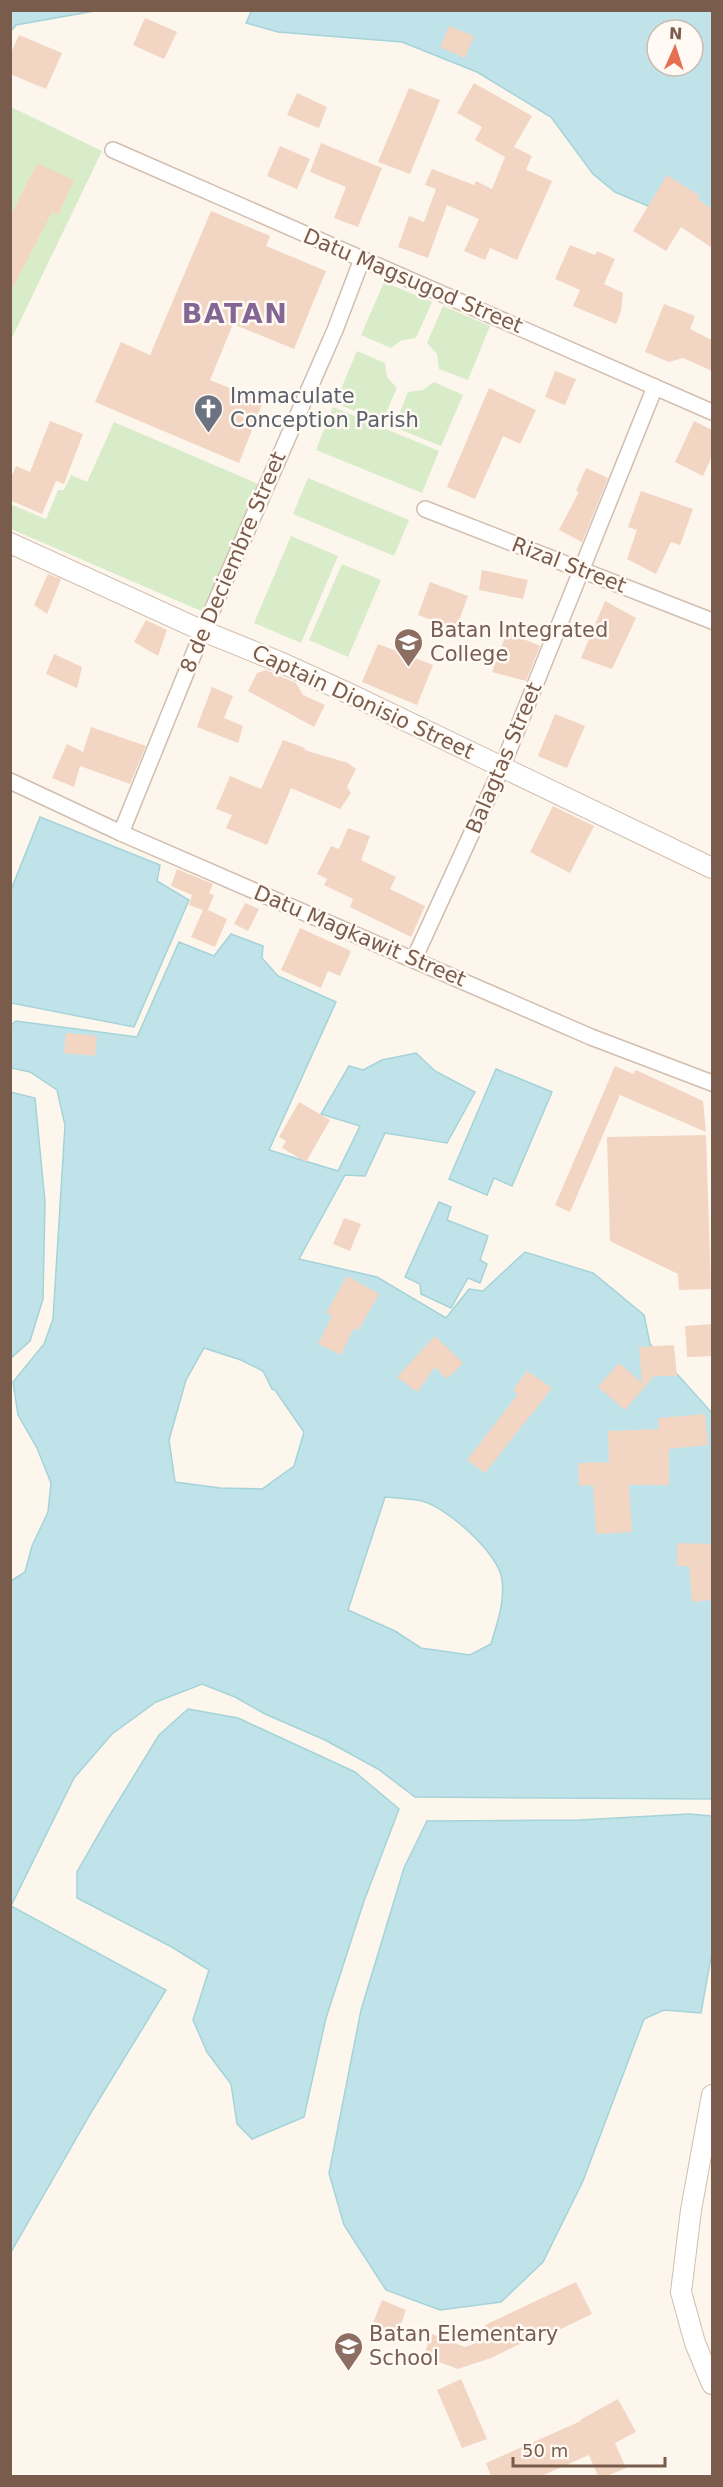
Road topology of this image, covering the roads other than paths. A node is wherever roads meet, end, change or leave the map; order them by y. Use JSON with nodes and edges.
{"nodes":[{"id":1,"x":113,"y":150,"type":"dead end"},
{"id":2,"x":362,"y":260,"type":"junction"},
{"id":3,"x":655,"y":387,"type":"junction"},
{"id":4,"x":712,"y":412,"type":"edge"},
{"id":5,"x":425,"y":509,"type":"dead end"},
{"id":6,"x":10,"y":543,"type":"edge"},
{"id":7,"x":582,"y":571,"type":"junction"},
{"id":8,"x":712,"y":621,"type":"edge"},
{"id":9,"x":202,"y":631,"type":"junction"},
{"id":10,"x":502,"y":767,"type":"junction"},
{"id":11,"x":10,"y":781,"type":"edge"},
{"id":12,"x":121,"y":833,"type":"junction"},
{"id":13,"x":712,"y":868,"type":"edge"},
{"id":14,"x":414,"y":959,"type":"junction"},
{"id":15,"x":712,"y":1083,"type":"edge"},
{"id":16,"x":712,"y":2095,"type":"edge"},
{"id":17,"x":712,"y":2384,"type":"edge"}],
"edges":[{"from":1,"to":2,"type":"street","name":"Datu Magsugod Street"},
{"from":2,"to":3,"type":"street","name":"Datu Magsugod Street"},
{"from":2,"to":9,"type":"street","name":"8 de Deciembre Street"},
{"from":3,"to":4,"type":"street","name":"Datu Magsugod Street"},
{"from":3,"to":7,"type":"street","name":"Balagtas Street"},
{"from":5,"to":7,"type":"street","name":"Rizal Street"},
{"from":6,"to":9,"type":"street","name":"Captain Dionisio Street"},
{"from":7,"to":8,"type":"street","name":"Rizal Street"},
{"from":7,"to":10,"type":"street","name":"Balagtas Street"},
{"from":9,"to":10,"type":"street","name":"Captain Dionisio Street"},
{"from":9,"to":12,"type":"street","name":"8 de Deciembre Street"},
{"from":10,"to":13,"type":"street","name":"Captain Dionisio Street"},
{"from":10,"to":14,"type":"street","name":"Balagtas Street"},
{"from":11,"to":12,"type":"street","name":"Datu Magkawit Street"},
{"from":12,"to":14,"type":"street","name":"Datu Magkawit Street"},
{"from":14,"to":15,"type":"street","name":"Datu Magkawit Street"},
{"from":16,"to":17,"type":"street"}]}
